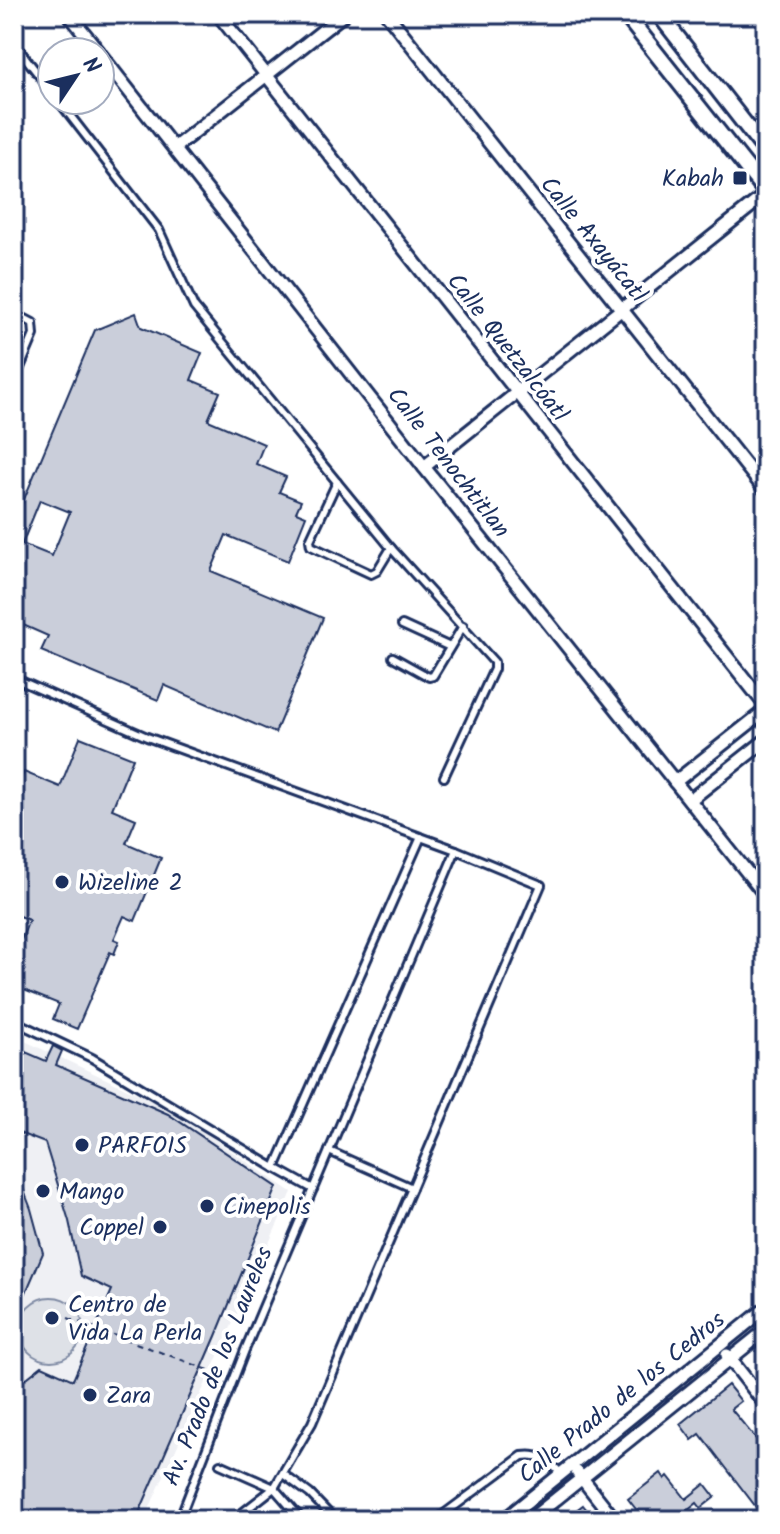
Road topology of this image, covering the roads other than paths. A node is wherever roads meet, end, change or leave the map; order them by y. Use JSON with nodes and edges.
{"nodes":[{"id":1,"x":69,"y":14,"type":"edge"},
{"id":2,"x":218,"y":14,"type":"edge"},
{"id":3,"x":344,"y":14,"type":"edge"},
{"id":4,"x":387,"y":14,"type":"edge"},
{"id":5,"x":625,"y":14,"type":"edge"},
{"id":6,"x":659,"y":14,"type":"edge"},
{"id":7,"x":86,"y":36,"type":"edge"},
{"id":8,"x":14,"y":43,"type":"edge"},
{"id":9,"x":36,"y":71,"type":"edge"},
{"id":10,"x":116,"y":75,"type":"edge"},
{"id":11,"x":266,"y":75,"type":"junction"},
{"id":12,"x":70,"y":116,"type":"edge"},
{"id":13,"x":174,"y":148,"type":"junction"},
{"id":14,"x":766,"y":151,"type":"edge"},
{"id":15,"x":766,"y":193,"type":"edge"},
{"id":16,"x":622,"y":309,"type":"junction"},
{"id":17,"x":14,"y":313,"type":"edge"},
{"id":18,"x":14,"y":382,"type":"edge"},
{"id":19,"x":516,"y":393,"type":"junction"},
{"id":20,"x":424,"y":467,"type":"junction"},
{"id":21,"x":337,"y":482,"type":"junction"},
{"id":22,"x":766,"y":491,"type":"edge"},
{"id":23,"x":391,"y":548,"type":"junction"},
{"id":24,"x":402,"y":625,"type":"dead end"},
{"id":25,"x":463,"y":626,"type":"junction"},
{"id":26,"x":450,"y":647,"type":"junction"},
{"id":27,"x":393,"y":657,"type":"dead end"},
{"id":28,"x":14,"y":678,"type":"edge"},
{"id":29,"x":766,"y":708,"type":"edge"},
{"id":30,"x":766,"y":740,"type":"edge"},
{"id":31,"x":444,"y":777,"type":"dead end"},
{"id":32,"x":675,"y":782,"type":"junction"},
{"id":33,"x":690,"y":800,"type":"junction"},
{"id":34,"x":421,"y":837,"type":"junction"},
{"id":35,"x":456,"y":850,"type":"junction"},
{"id":36,"x":766,"y":896,"type":"edge"},
{"id":37,"x":14,"y":1021,"type":"edge"},
{"id":38,"x":329,"y":1151,"type":"junction"},
{"id":39,"x":275,"y":1168,"type":"junction"},
{"id":40,"x":314,"y":1186,"type":"junction"},
{"id":41,"x":412,"y":1188,"type":"junction"},
{"id":42,"x":766,"y":1308,"type":"edge"},
{"id":43,"x":766,"y":1330,"type":"edge"},
{"id":44,"x":719,"y":1346,"type":"junction"},
{"id":45,"x":729,"y":1359,"type":"junction"},
{"id":46,"x":766,"y":1405,"type":"edge"},
{"id":47,"x":220,"y":1464,"type":"dead end"},
{"id":48,"x":572,"y":1465,"type":"junction"},
{"id":49,"x":283,"y":1474,"type":"junction"},
{"id":50,"x":561,"y":1474,"type":"junction"},
{"id":51,"x":581,"y":1477,"type":"junction"},
{"id":52,"x":274,"y":1488,"type":"junction"},
{"id":53,"x":179,"y":1520,"type":"edge"},
{"id":54,"x":233,"y":1520,"type":"edge"},
{"id":55,"x":302,"y":1520,"type":"edge"},
{"id":56,"x":335,"y":1520,"type":"edge"},
{"id":57,"x":436,"y":1520,"type":"edge"},
{"id":58,"x":504,"y":1520,"type":"edge"},
{"id":59,"x":530,"y":1520,"type":"edge"},
{"id":60,"x":615,"y":1520,"type":"edge"}],
"edges":[{"from":1,"to":7,"type":"street","name":"Calle Tenochtitlan"},
{"from":2,"to":11,"type":"street","name":"Calle Quetzalcóatl"},
{"from":3,"to":11,"type":"street"},
{"from":4,"to":16,"type":"street","name":"Calle Axayácatl"},
{"from":5,"to":15,"type":"street"},
{"from":6,"to":14,"type":"street"},
{"from":8,"to":9,"type":"lane"},
{"from":10,"to":13,"type":"street","name":"Calle Tenochtitlan"},
{"from":11,"to":13,"type":"street"},
{"from":11,"to":19,"type":"street","name":"Calle Quetzalcóatl"},
{"from":12,"to":21,"type":"lane"},
{"from":13,"to":20,"type":"street","name":"Calle Tenochtitlan"},
{"from":15,"to":16,"type":"street"},
{"from":16,"to":19,"type":"street"},
{"from":16,"to":22,"type":"street","name":"Calle Axayácatl"},
{"from":17,"to":18,"type":"lane"},
{"from":19,"to":20,"type":"street"},
{"from":19,"to":29,"type":"street","name":"Calle Quetzalcóatl"},
{"from":20,"to":32,"type":"street","name":"Calle Tenochtitlan"},
{"from":21,"to":23,"type":"lane"},
{"from":21,"to":23,"type":"lane"},
{"from":23,"to":25,"type":"lane"},
{"from":24,"to":26,"type":"lane"},
{"from":25,"to":26,"type":"lane"},
{"from":25,"to":31,"type":"lane"},
{"from":26,"to":27,"type":"lane"},
{"from":28,"to":34,"type":"lane"},
{"from":29,"to":32,"type":"street"},
{"from":30,"to":33,"type":"street"},
{"from":32,"to":33,"type":"street","name":"Calle Tenochtitlan"},
{"from":33,"to":36,"type":"street","name":"Calle Tenochtitlan"},
{"from":34,"to":35,"type":"lane"},
{"from":34,"to":39,"type":"lane"},
{"from":35,"to":38,"type":"lane","name":"Av. Prado de los Laureles"},
{"from":35,"to":41,"type":"lane"},
{"from":37,"to":39,"type":"lane"},
{"from":38,"to":40,"type":"lane","name":"Av. Prado de los Laureles"},
{"from":38,"to":41,"type":"lane"},
{"from":39,"to":40,"type":"lane"},
{"from":40,"to":53,"type":"lane","name":"Av. Prado de los Laureles"},
{"from":41,"to":49,"type":"lane"},
{"from":42,"to":44,"type":"street","name":"Calle Prado de los Cedros"},
{"from":43,"to":45,"type":"street","name":"Calle Prado de los Cedros"},
{"from":44,"to":45,"type":"street"},
{"from":44,"to":48,"type":"street","name":"Calle Prado de los Cedros"},
{"from":45,"to":46,"type":"street"},
{"from":45,"to":51,"type":"street","name":"Calle Prado de los Cedros"},
{"from":47,"to":52,"type":"lane"},
{"from":48,"to":50,"type":"street","name":"Calle Prado de los Cedros"},
{"from":48,"to":51,"type":"street"},
{"from":49,"to":52,"type":"lane"},
{"from":49,"to":56,"type":"lane"},
{"from":50,"to":57,"type":"lane"},
{"from":50,"to":58,"type":"street","name":"Calle Prado de los Cedros"},
{"from":51,"to":59,"type":"street","name":"Calle Prado de los Cedros"},
{"from":51,"to":60,"type":"street"},
{"from":52,"to":54,"type":"lane"},
{"from":52,"to":55,"type":"lane"}]}
